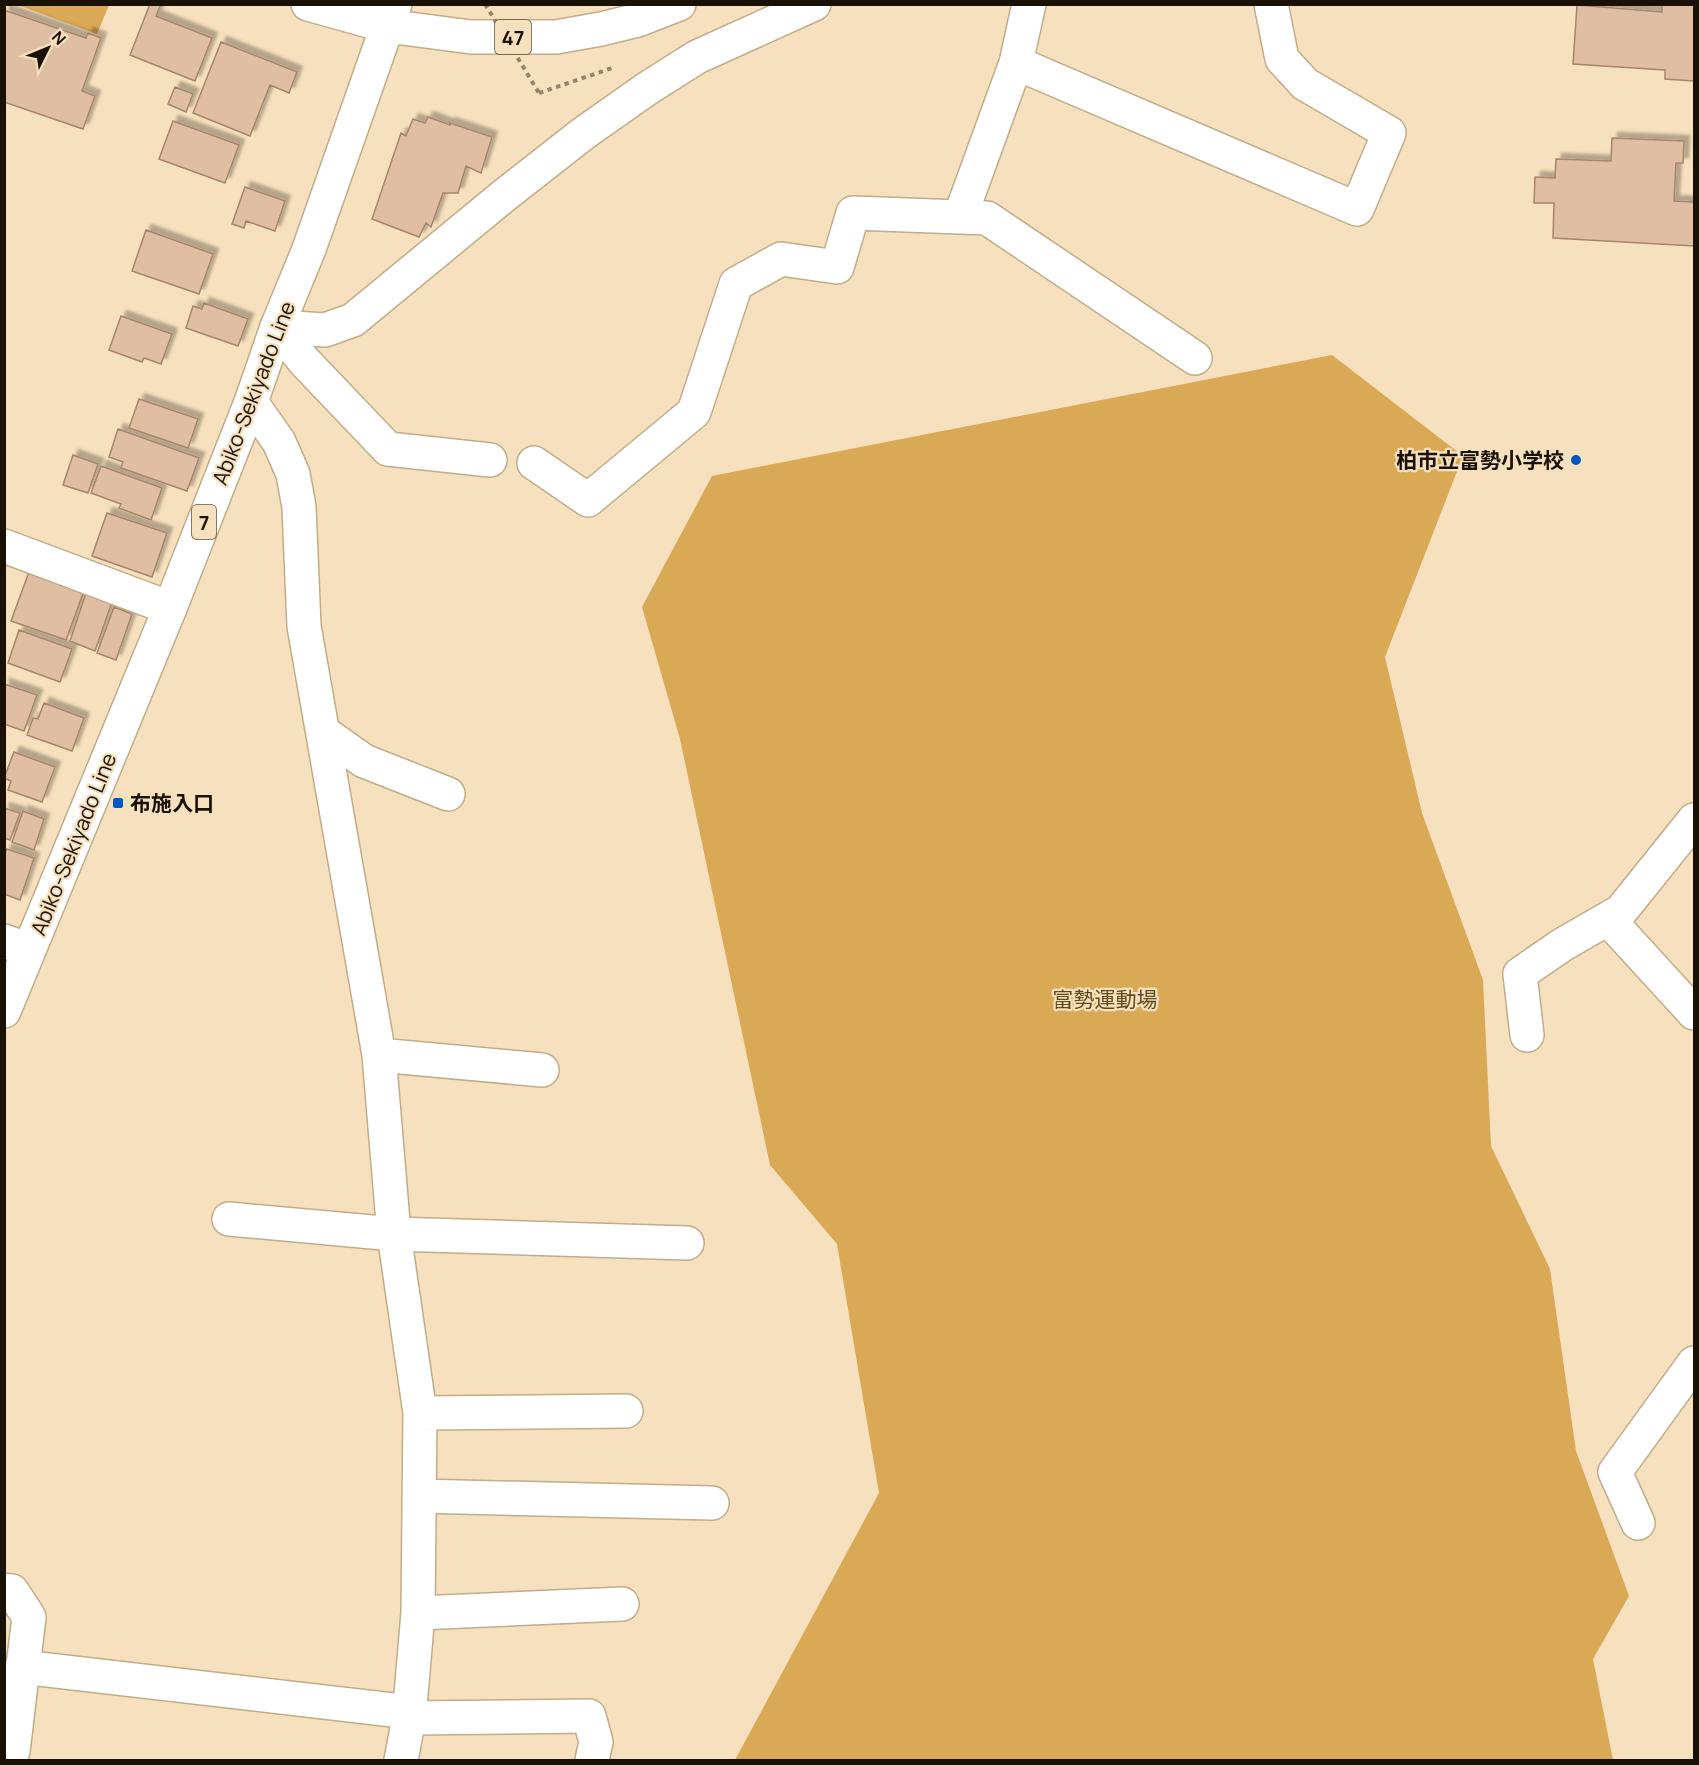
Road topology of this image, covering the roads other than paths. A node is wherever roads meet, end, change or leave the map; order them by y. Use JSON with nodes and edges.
{"nodes":[{"id":1,"x":308,"y":4,"type":"edge"},
{"id":2,"x":680,"y":4,"type":"edge"},
{"id":3,"x":814,"y":4,"type":"edge"},
{"id":4,"x":1029,"y":4,"type":"edge"},
{"id":5,"x":1271,"y":4,"type":"edge"},
{"id":6,"x":391,"y":15,"type":"edge"},
{"id":7,"x":1016,"y":63,"type":"junction"},
{"id":8,"x":960,"y":217,"type":"junction"},
{"id":9,"x":277,"y":327,"type":"junction"},
{"id":10,"x":1195,"y":358,"type":"dead end"},
{"id":11,"x":251,"y":402,"type":"junction"},
{"id":12,"x":490,"y":460,"type":"dead end"},
{"id":13,"x":534,"y":463,"type":"dead end"},
{"id":14,"x":4,"y":546,"type":"edge"},
{"id":15,"x":170,"y":608,"type":"junction"},
{"id":16,"x":323,"y":732,"type":"junction"},
{"id":17,"x":448,"y":794,"type":"dead end"},
{"id":18,"x":1695,"y":820,"type":"edge"},
{"id":19,"x":1608,"y":919,"type":"junction"},
{"id":20,"x":17,"y":946,"type":"edge"},
{"id":21,"x":4,"y":1011,"type":"edge"},
{"id":22,"x":1695,"y":1013,"type":"edge"},
{"id":23,"x":1527,"y":1035,"type":"dead end"},
{"id":24,"x":379,"y":1055,"type":"junction"},
{"id":25,"x":542,"y":1070,"type":"dead end"},
{"id":26,"x":229,"y":1219,"type":"dead end"},
{"id":27,"x":394,"y":1234,"type":"junction"},
{"id":28,"x":687,"y":1244,"type":"dead end"},
{"id":29,"x":1695,"y":1363,"type":"edge"},
{"id":30,"x":626,"y":1411,"type":"dead end"},
{"id":31,"x":420,"y":1413,"type":"junction"},
{"id":32,"x":419,"y":1496,"type":"junction"},
{"id":33,"x":712,"y":1503,"type":"dead end"},
{"id":34,"x":1638,"y":1523,"type":"dead end"},
{"id":35,"x":4,"y":1590,"type":"edge"},
{"id":36,"x":622,"y":1604,"type":"dead end"},
{"id":37,"x":418,"y":1613,"type":"junction"},
{"id":38,"x":22,"y":1667,"type":"junction"},
{"id":39,"x":409,"y":1715,"type":"junction"},
{"id":40,"x":13,"y":1751,"type":"dead end"},
{"id":41,"x":401,"y":1761,"type":"edge"},
{"id":42,"x":592,"y":1761,"type":"edge"}],
"edges":[{"from":1,"to":6,"type":"street"},
{"from":2,"to":6,"type":"street","number":"47"},
{"from":3,"to":9,"type":"street"},
{"from":4,"to":7,"type":"street"},
{"from":5,"to":7,"type":"street"},
{"from":6,"to":9,"type":"street","name":"Abiko-Sekiyado Line","number":"7"},
{"from":7,"to":8,"type":"street"},
{"from":8,"to":10,"type":"street"},
{"from":8,"to":13,"type":"street"},
{"from":9,"to":11,"type":"street","name":"Abiko-Sekiyado Line","number":"7"},
{"from":9,"to":12,"type":"street"},
{"from":11,"to":15,"type":"street","name":"Abiko-Sekiyado Line","number":"7"},
{"from":11,"to":16,"type":"street"},
{"from":14,"to":15,"type":"street"},
{"from":15,"to":20,"type":"street","name":"Abiko-Sekiyado Line","number":"7"},
{"from":16,"to":17,"type":"street"},
{"from":16,"to":24,"type":"street"},
{"from":18,"to":19,"type":"street"},
{"from":19,"to":22,"type":"street"},
{"from":19,"to":23,"type":"street"},
{"from":20,"to":21,"type":"street","name":"Abiko-Sekiyado Line","number":"7"},
{"from":24,"to":25,"type":"street"},
{"from":24,"to":27,"type":"street"},
{"from":26,"to":27,"type":"street"},
{"from":27,"to":28,"type":"street"},
{"from":27,"to":31,"type":"street"},
{"from":29,"to":34,"type":"street"},
{"from":30,"to":31,"type":"street"},
{"from":31,"to":32,"type":"street"},
{"from":32,"to":33,"type":"street"},
{"from":32,"to":37,"type":"street"},
{"from":35,"to":38,"type":"street"},
{"from":36,"to":37,"type":"street"},
{"from":37,"to":39,"type":"street"},
{"from":38,"to":39,"type":"street"},
{"from":38,"to":40,"type":"street"},
{"from":39,"to":41,"type":"street"},
{"from":39,"to":42,"type":"street"}]}
